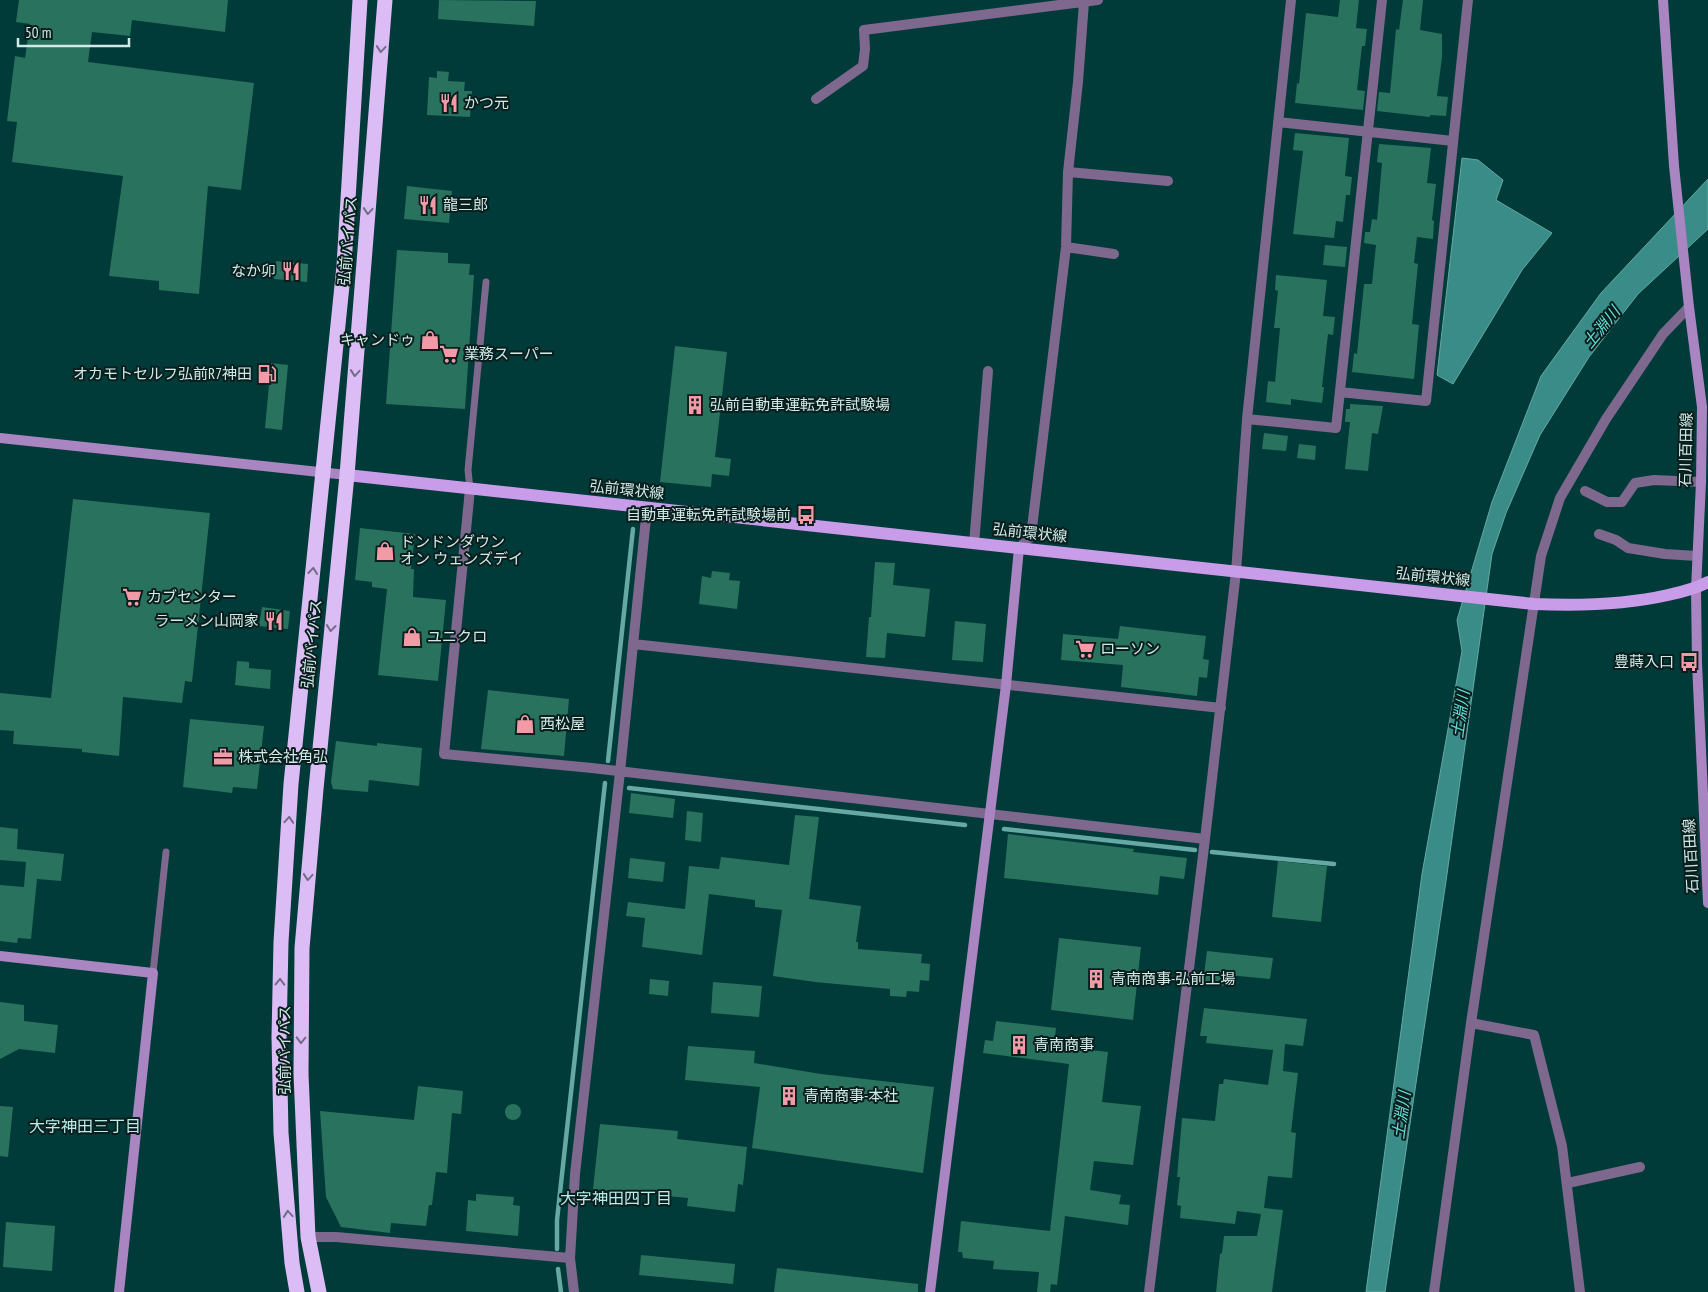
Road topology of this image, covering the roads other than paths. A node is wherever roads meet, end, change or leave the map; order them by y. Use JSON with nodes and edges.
{"nodes":[{"id":1,"x":360,"y":0,"type":"edge"},
{"id":2,"x":385,"y":0,"type":"edge"},
{"id":3,"x":1098,"y":0,"type":"edge"},
{"id":4,"x":1291,"y":0,"type":"edge"},
{"id":5,"x":1382,"y":0,"type":"edge"},
{"id":6,"x":1468,"y":0,"type":"edge"},
{"id":7,"x":1664,"y":0,"type":"edge"},
{"id":8,"x":1084,"y":2,"type":"junction"},
{"id":9,"x":816,"y":99,"type":"dead end"},
{"id":10,"x":1278,"y":122,"type":"junction"},
{"id":11,"x":1368,"y":132,"type":"junction"},
{"id":12,"x":1453,"y":141,"type":"junction"},
{"id":13,"x":1068,"y":172,"type":"junction"},
{"id":14,"x":1168,"y":181,"type":"dead end"},
{"id":15,"x":1066,"y":247,"type":"junction"},
{"id":16,"x":1114,"y":254,"type":"dead end"},
{"id":17,"x":486,"y":282,"type":"dead end"},
{"id":18,"x":1689,"y":307,"type":"junction"},
{"id":19,"x":988,"y":371,"type":"dead end"},
{"id":20,"x":1340,"y":392,"type":"junction"},
{"id":21,"x":1705,"y":407,"type":"edge"},
{"id":22,"x":1247,"y":418,"type":"junction"},
{"id":23,"x":0,"y":438,"type":"edge"},
{"id":24,"x":1705,"y":465,"type":"edge"},
{"id":25,"x":324,"y":473,"type":"junction"},
{"id":26,"x":347,"y":476,"type":"junction"},
{"id":27,"x":1701,"y":482,"type":"junction"},
{"id":28,"x":470,"y":489,"type":"junction"},
{"id":29,"x":1585,"y":491,"type":"dead end"},
{"id":30,"x":647,"y":508,"type":"junction"},
{"id":31,"x":1599,"y":534,"type":"dead end"},
{"id":32,"x":974,"y":544,"type":"junction"},
{"id":33,"x":1019,"y":548,"type":"junction"},
{"id":34,"x":1697,"y":556,"type":"junction"},
{"id":35,"x":1236,"y":572,"type":"junction"},
{"id":36,"x":1708,"y":582,"type":"edge"},
{"id":37,"x":1696,"y":589,"type":"junction"},
{"id":38,"x":1534,"y":604,"type":"junction"},
{"id":39,"x":633,"y":644,"type":"junction"},
{"id":40,"x":1006,"y":685,"type":"junction"},
{"id":41,"x":1221,"y":708,"type":"junction"},
{"id":42,"x":620,"y":772,"type":"junction"},
{"id":43,"x":989,"y":814,"type":"junction"},
{"id":44,"x":1205,"y":839,"type":"junction"},
{"id":45,"x":166,"y":852,"type":"dead end"},
{"id":46,"x":1708,"y":903,"type":"edge"},
{"id":47,"x":0,"y":956,"type":"edge"},
{"id":48,"x":153,"y":973,"type":"junction"},
{"id":49,"x":1471,"y":1023,"type":"junction"},
{"id":50,"x":1640,"y":1167,"type":"dead end"},
{"id":51,"x":1568,"y":1183,"type":"junction"},
{"id":52,"x":308,"y":1237,"type":"junction"},
{"id":53,"x":570,"y":1258,"type":"junction"},
{"id":54,"x":292,"y":1263,"type":"junction"},
{"id":55,"x":119,"y":1292,"type":"edge"},
{"id":56,"x":293,"y":1292,"type":"edge"},
{"id":57,"x":297,"y":1292,"type":"edge"},
{"id":58,"x":320,"y":1292,"type":"edge"},
{"id":59,"x":574,"y":1292,"type":"edge"},
{"id":60,"x":930,"y":1292,"type":"edge"},
{"id":61,"x":1149,"y":1292,"type":"edge"},
{"id":62,"x":1434,"y":1292,"type":"edge"},
{"id":63,"x":1580,"y":1292,"type":"edge"}],
"edges":[{"from":1,"to":25,"type":"highway","name":"弘前バイパス"},
{"from":2,"to":26,"type":"highway","name":"弘前バイパス","one_way":true},
{"from":3,"to":8,"type":"street"},
{"from":4,"to":10,"type":"street"},
{"from":5,"to":11,"type":"street"},
{"from":6,"to":12,"type":"street"},
{"from":7,"to":18,"type":"street","name":"石川百田線"},
{"from":8,"to":9,"type":"street"},
{"from":8,"to":13,"type":"street"},
{"from":10,"to":11,"type":"street"},
{"from":10,"to":22,"type":"street"},
{"from":11,"to":12,"type":"street"},
{"from":11,"to":20,"type":"street"},
{"from":12,"to":20,"type":"street"},
{"from":13,"to":14,"type":"street"},
{"from":13,"to":15,"type":"street"},
{"from":15,"to":16,"type":"street"},
{"from":15,"to":33,"type":"street"},
{"from":17,"to":28,"type":"lane"},
{"from":18,"to":21,"type":"street","name":"石川百田線"},
{"from":18,"to":38,"type":"street"},
{"from":19,"to":32,"type":"street"},
{"from":20,"to":22,"type":"street"},
{"from":21,"to":24,"type":"street","name":"石川百田線"},
{"from":22,"to":35,"type":"street"},
{"from":23,"to":25,"type":"street"},
{"from":24,"to":27,"type":"street","name":"石川百田線"},
{"from":25,"to":26,"type":"street"},
{"from":54,"to":25,"type":"highway","name":"弘前バイパス","one_way":true},
{"from":26,"to":28,"type":"main road","name":"弘前環状線"},
{"from":26,"to":52,"type":"highway","name":"弘前バイパス","one_way":true},
{"from":27,"to":29,"type":"street"},
{"from":27,"to":34,"type":"street","name":"石川百田線"},
{"from":28,"to":30,"type":"main road","name":"弘前環状線"},
{"from":28,"to":42,"type":"street"},
{"from":30,"to":32,"type":"main road","name":"弘前環状線"},
{"from":30,"to":39,"type":"street"},
{"from":31,"to":34,"type":"street"},
{"from":32,"to":33,"type":"main road","name":"弘前環状線"},
{"from":33,"to":35,"type":"main road","name":"弘前環状線"},
{"from":33,"to":40,"type":"street"},
{"from":34,"to":37,"type":"street","name":"石川百田線"},
{"from":35,"to":38,"type":"main road","name":"弘前環状線"},
{"from":35,"to":41,"type":"street"},
{"from":36,"to":37,"type":"main road","name":"弘前環状線"},
{"from":37,"to":38,"type":"main road","name":"弘前環状線"},
{"from":37,"to":46,"type":"street","name":"石川百田線"},
{"from":38,"to":49,"type":"street"},
{"from":39,"to":40,"type":"street"},
{"from":39,"to":42,"type":"street"},
{"from":40,"to":41,"type":"street"},
{"from":40,"to":43,"type":"street"},
{"from":41,"to":44,"type":"street"},
{"from":42,"to":43,"type":"street"},
{"from":42,"to":53,"type":"street"},
{"from":43,"to":44,"type":"street"},
{"from":43,"to":60,"type":"street"},
{"from":44,"to":61,"type":"street"},
{"from":45,"to":48,"type":"lane"},
{"from":47,"to":48,"type":"street"},
{"from":48,"to":55,"type":"street"},
{"from":49,"to":51,"type":"street"},
{"from":49,"to":62,"type":"street"},
{"from":50,"to":51,"type":"street"},
{"from":51,"to":63,"type":"street"},
{"from":52,"to":53,"type":"street"},
{"from":52,"to":58,"type":"highway","name":"弘前バイパス"},
{"from":53,"to":59,"type":"street"},
{"from":54,"to":56,"type":"highway"},
{"from":54,"to":57,"type":"highway","name":"弘前バイパス"}]}
